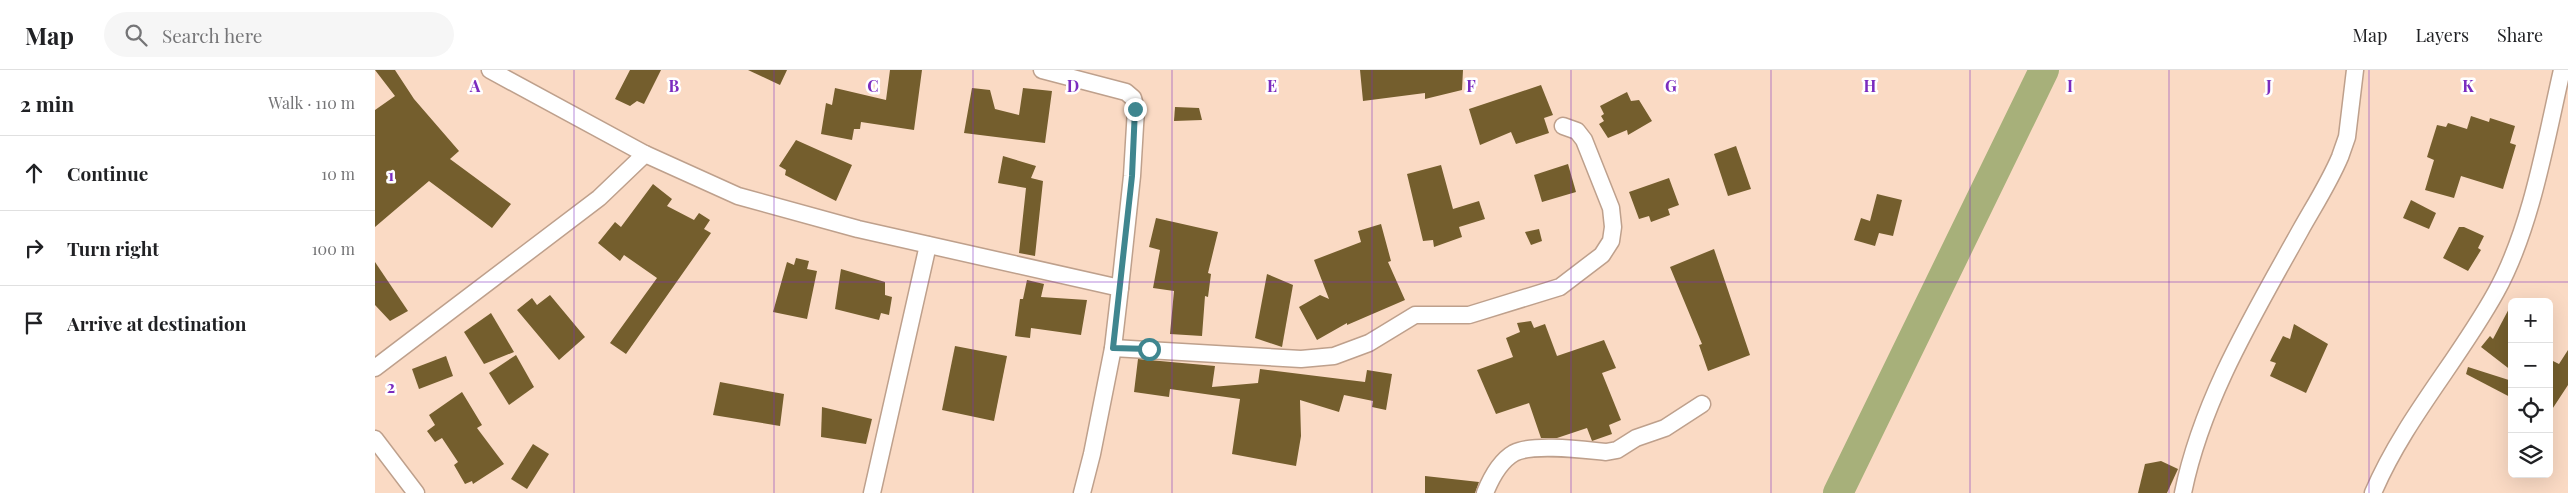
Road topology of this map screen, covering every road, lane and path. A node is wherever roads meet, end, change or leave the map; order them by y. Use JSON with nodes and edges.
{"nodes":[{"id":1,"x":489,"y":70,"type":"edge"},
{"id":2,"x":1042,"y":70,"type":"edge"},
{"id":3,"x":2355,"y":70,"type":"edge"},
{"id":4,"x":2562,"y":70,"type":"edge"},
{"id":5,"x":1563,"y":126,"type":"dead end"},
{"id":6,"x":645,"y":154,"type":"junction"},
{"id":7,"x":928,"y":245,"type":"junction"},
{"id":8,"x":1120,"y":288,"type":"junction"},
{"id":9,"x":1113,"y":348,"type":"junction"},
{"id":10,"x":375,"y":368,"type":"edge"},
{"id":11,"x":1702,"y":404,"type":"dead end"},
{"id":12,"x":375,"y":439,"type":"edge"},
{"id":13,"x":416,"y":493,"type":"edge"},
{"id":14,"x":872,"y":493,"type":"edge"},
{"id":15,"x":1082,"y":493,"type":"edge"},
{"id":16,"x":1485,"y":493,"type":"edge"},
{"id":17,"x":2183,"y":493,"type":"edge"},
{"id":18,"x":2373,"y":493,"type":"edge"}],
"edges":[{"from":1,"to":6,"type":"street"},
{"from":2,"to":8,"type":"street"},
{"from":3,"to":17,"type":"street"},
{"from":4,"to":18,"type":"street"},
{"from":5,"to":9,"type":"street"},
{"from":6,"to":7,"type":"street"},
{"from":6,"to":10,"type":"street"},
{"from":7,"to":8,"type":"street"},
{"from":7,"to":14,"type":"street"},
{"from":8,"to":9,"type":"street"},
{"from":9,"to":15,"type":"street"},
{"from":11,"to":16,"type":"street"},
{"from":12,"to":13,"type":"street"}]}
